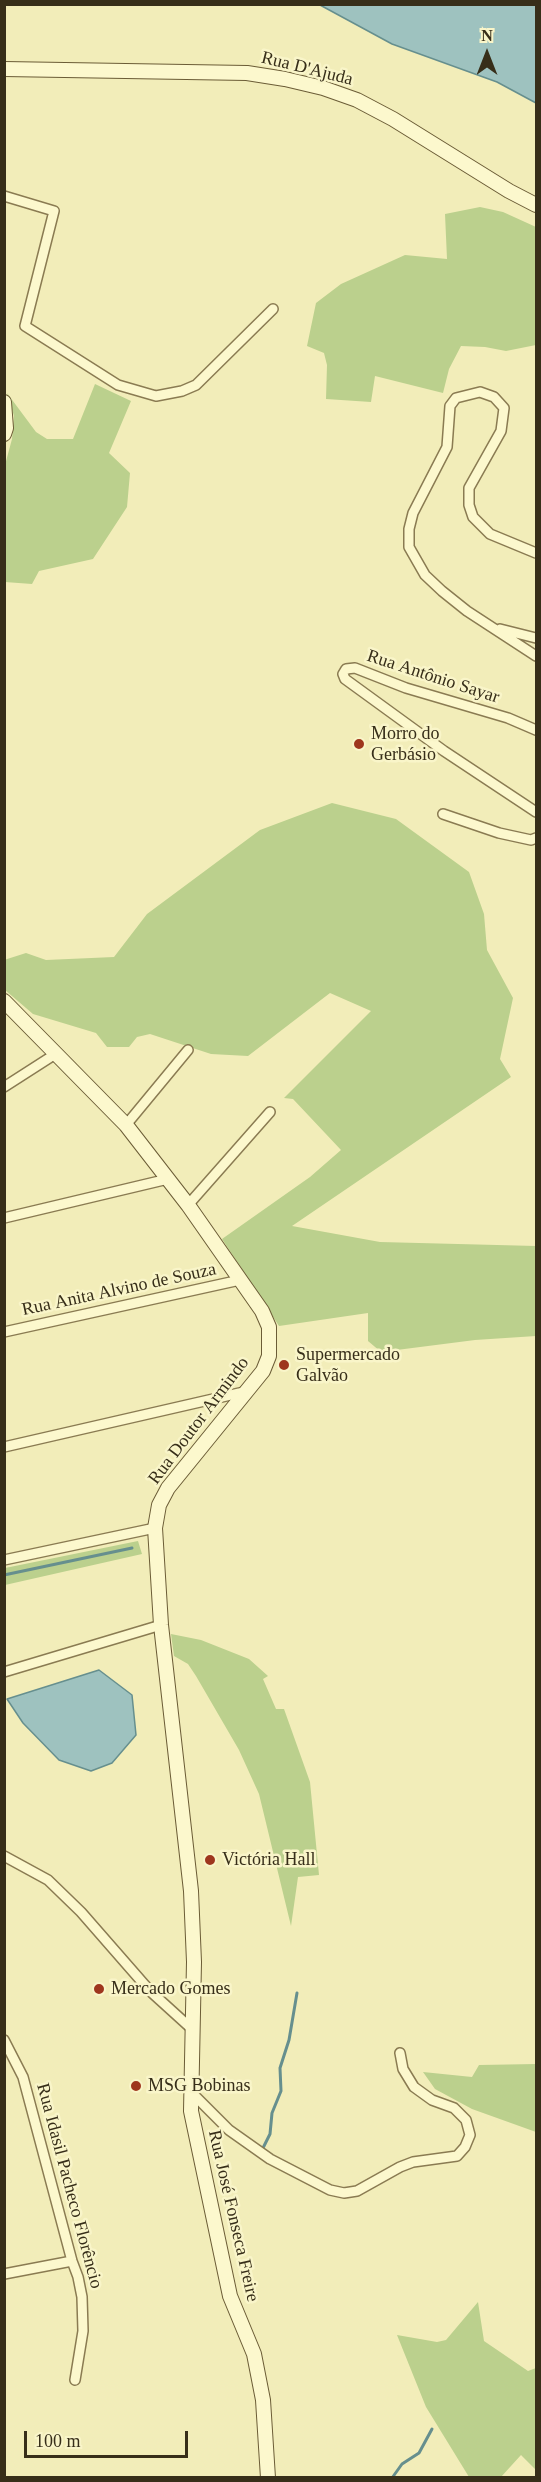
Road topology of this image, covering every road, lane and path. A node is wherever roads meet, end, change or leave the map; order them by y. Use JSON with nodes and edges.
{"nodes":[{"id":1,"x":4,"y":69,"type":"edge"},
{"id":2,"x":4,"y":196,"type":"edge"},
{"id":3,"x":537,"y":205,"type":"edge"},
{"id":4,"x":273,"y":309,"type":"dead end"},
{"id":5,"x":4,"y":402,"type":"edge"},
{"id":6,"x":4,"y":434,"type":"edge"},
{"id":7,"x":537,"y":553,"type":"edge"},
{"id":8,"x":492,"y":627,"type":"junction"},
{"id":9,"x":537,"y":638,"type":"edge"},
{"id":10,"x":537,"y":656,"type":"edge"},
{"id":11,"x":537,"y":730,"type":"edge"},
{"id":12,"x":537,"y":812,"type":"edge"},
{"id":13,"x":443,"y":814,"type":"dead end"},
{"id":14,"x":537,"y":838,"type":"edge"},
{"id":15,"x":4,"y":1000,"type":"edge"},
{"id":16,"x":188,"y":1050,"type":"dead end"},
{"id":17,"x":57,"y":1053,"type":"junction"},
{"id":18,"x":4,"y":1087,"type":"edge"},
{"id":19,"x":270,"y":1112,"type":"dead end"},
{"id":20,"x":126,"y":1125,"type":"junction"},
{"id":21,"x":168,"y":1179,"type":"junction"},
{"id":22,"x":188,"y":1205,"type":"junction"},
{"id":23,"x":4,"y":1218,"type":"edge"},
{"id":24,"x":240,"y":1280,"type":"junction"},
{"id":25,"x":4,"y":1332,"type":"edge"},
{"id":26,"x":249,"y":1391,"type":"junction"},
{"id":27,"x":4,"y":1447,"type":"edge"},
{"id":28,"x":155,"y":1528,"type":"junction"},
{"id":29,"x":4,"y":1560,"type":"edge"},
{"id":30,"x":161,"y":1625,"type":"junction"},
{"id":31,"x":4,"y":1672,"type":"edge"},
{"id":32,"x":4,"y":1856,"type":"edge"},
{"id":33,"x":193,"y":2030,"type":"junction"},
{"id":34,"x":4,"y":2040,"type":"edge"},
{"id":35,"x":400,"y":2053,"type":"dead end"},
{"id":36,"x":192,"y":2093,"type":"junction"},
{"id":37,"x":72,"y":2261,"type":"junction"},
{"id":38,"x":4,"y":2274,"type":"edge"},
{"id":39,"x":75,"y":2380,"type":"dead end"},
{"id":40,"x":268,"y":2478,"type":"edge"}],
"edges":[{"from":1,"to":3,"type":"street","name":"Rua D'Ajuda"},
{"from":2,"to":4,"type":"street"},
{"from":5,"to":6,"type":"street"},
{"from":7,"to":8,"type":"street"},
{"from":8,"to":9,"type":"street"},
{"from":8,"to":10,"type":"street"},
{"from":11,"to":12,"type":"street","name":"Rua Antônio Sayar"},
{"from":13,"to":14,"type":"street"},
{"from":15,"to":17,"type":"street","name":"Rua Doutor Armindo"},
{"from":16,"to":20,"type":"street"},
{"from":17,"to":18,"type":"street"},
{"from":17,"to":20,"type":"street","name":"Rua Doutor Armindo"},
{"from":19,"to":22,"type":"street"},
{"from":20,"to":21,"type":"street","name":"Rua Doutor Armindo"},
{"from":21,"to":22,"type":"street","name":"Rua Doutor Armindo"},
{"from":21,"to":23,"type":"street"},
{"from":22,"to":24,"type":"street","name":"Rua Doutor Armindo"},
{"from":24,"to":25,"type":"street","name":"Rua Anita Alvino de Souza"},
{"from":24,"to":26,"type":"street","name":"Rua Doutor Armindo"},
{"from":26,"to":27,"type":"street"},
{"from":26,"to":28,"type":"street","name":"Rua Doutor Armindo"},
{"from":28,"to":29,"type":"street"},
{"from":28,"to":30,"type":"street","name":"Rua Doutor Armindo"},
{"from":30,"to":31,"type":"street"},
{"from":30,"to":33,"type":"street","name":"Rua Doutor Armindo"},
{"from":32,"to":33,"type":"street"},
{"from":33,"to":36,"type":"street","name":"Rua José Fonseca Freire"},
{"from":34,"to":37,"type":"street","name":"Rua Idasil Pacheco Florêncio"},
{"from":35,"to":36,"type":"street"},
{"from":36,"to":40,"type":"street","name":"Rua José Fonseca Freire"},
{"from":37,"to":38,"type":"street"},
{"from":37,"to":39,"type":"street","name":"Rua Idasil Pacheco Florêncio"}]}
